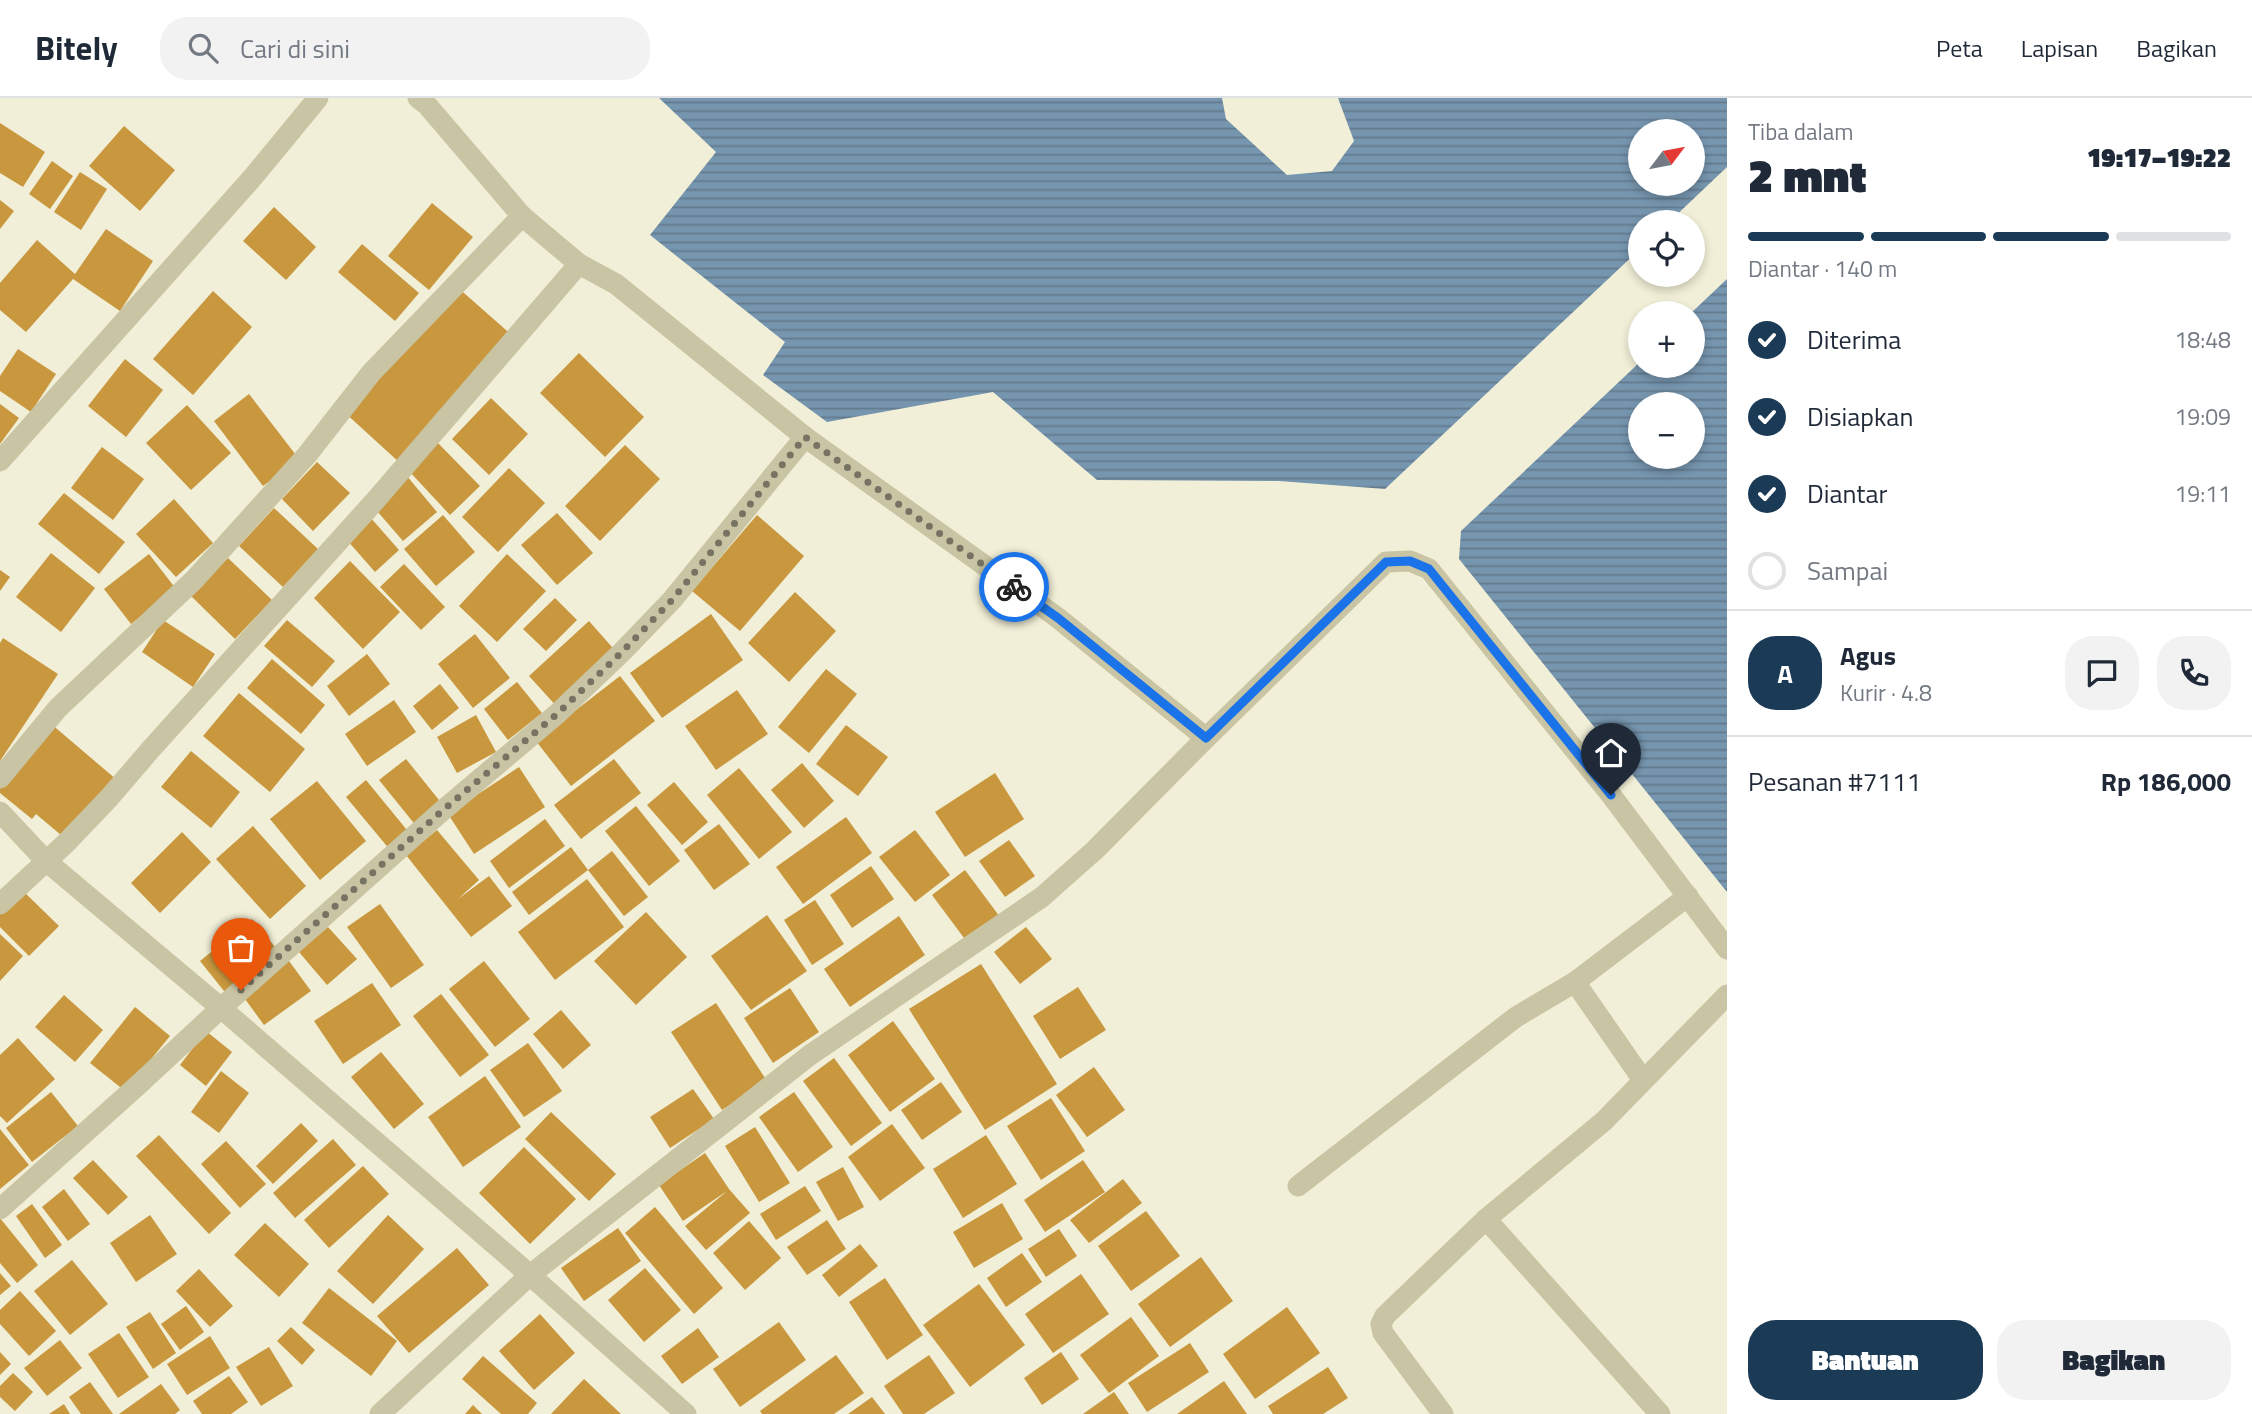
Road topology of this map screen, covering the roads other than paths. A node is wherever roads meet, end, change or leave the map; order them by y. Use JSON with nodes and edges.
{"nodes":[{"id":1,"x":318,"y":98,"type":"edge"},
{"id":2,"x":418,"y":98,"type":"edge"},
{"id":3,"x":522,"y":216,"type":"junction"},
{"id":4,"x":579,"y":264,"type":"junction"},
{"id":5,"x":805,"y":437,"type":"junction"},
{"id":6,"x":0,"y":461,"type":"edge"},
{"id":7,"x":1206,"y":738,"type":"junction"},
{"id":8,"x":0,"y":778,"type":"edge"},
{"id":9,"x":0,"y":813,"type":"edge"},
{"id":10,"x":46,"y":861,"type":"junction"},
{"id":11,"x":1688,"y":896,"type":"junction"},
{"id":12,"x":0,"y":904,"type":"edge"},
{"id":13,"x":1727,"y":949,"type":"edge"},
{"id":14,"x":1575,"y":982,"type":"junction"},
{"id":15,"x":1727,"y":995,"type":"edge"},
{"id":16,"x":221,"y":1008,"type":"junction"},
{"id":17,"x":1643,"y":1080,"type":"junction"},
{"id":18,"x":1298,"y":1186,"type":"dead end"},
{"id":19,"x":0,"y":1209,"type":"edge"},
{"id":20,"x":1486,"y":1219,"type":"junction"},
{"id":21,"x":530,"y":1275,"type":"junction"},
{"id":22,"x":380,"y":1414,"type":"edge"},
{"id":23,"x":686,"y":1414,"type":"edge"},
{"id":24,"x":1443,"y":1414,"type":"edge"},
{"id":25,"x":1660,"y":1414,"type":"edge"}],
"edges":[{"from":1,"to":6,"type":"street"},
{"from":2,"to":3,"type":"street"},
{"from":3,"to":4,"type":"street"},
{"from":3,"to":8,"type":"street"},
{"from":4,"to":5,"type":"street"},
{"from":4,"to":10,"type":"street"},
{"from":5,"to":7,"type":"street"},
{"from":5,"to":16,"type":"street"},
{"from":7,"to":11,"type":"street"},
{"from":7,"to":21,"type":"street"},
{"from":9,"to":10,"type":"street"},
{"from":10,"to":12,"type":"street"},
{"from":10,"to":16,"type":"street"},
{"from":11,"to":13,"type":"street"},
{"from":11,"to":14,"type":"street"},
{"from":14,"to":17,"type":"street"},
{"from":14,"to":18,"type":"street"},
{"from":15,"to":17,"type":"street"},
{"from":16,"to":19,"type":"street"},
{"from":16,"to":21,"type":"street"},
{"from":17,"to":20,"type":"street"},
{"from":20,"to":24,"type":"street"},
{"from":20,"to":25,"type":"street"},
{"from":21,"to":22,"type":"street"},
{"from":21,"to":23,"type":"street"}]}
